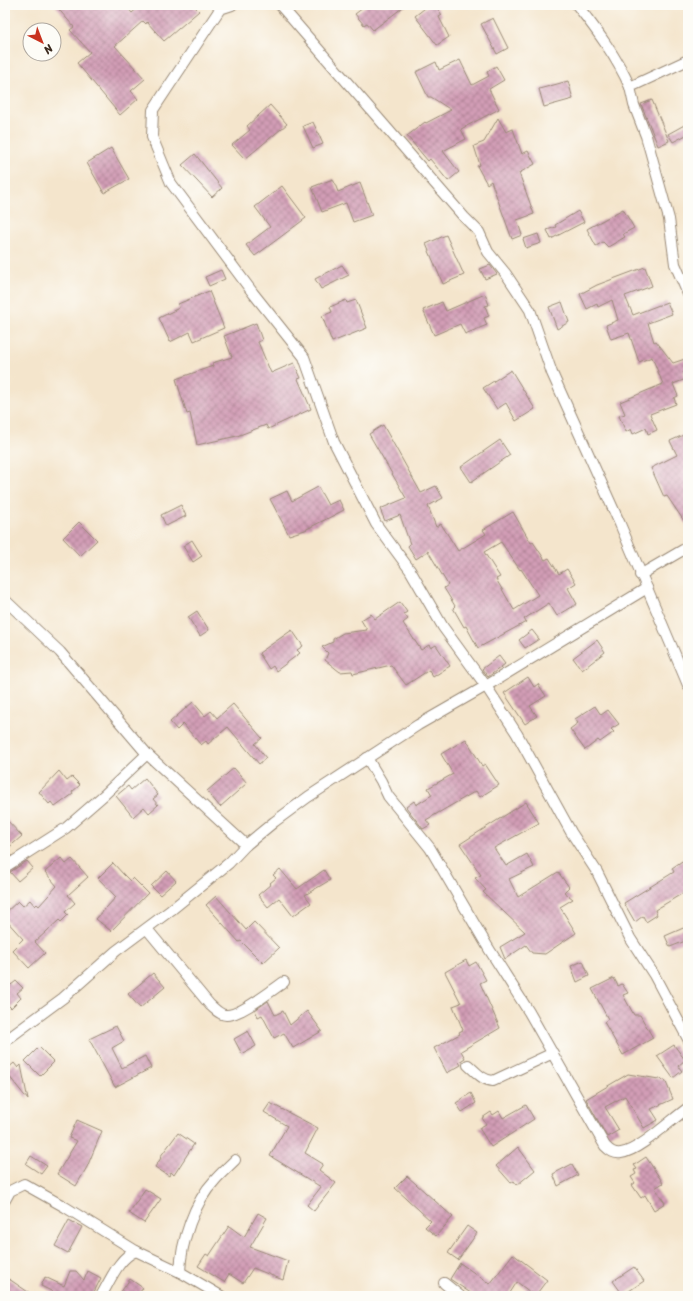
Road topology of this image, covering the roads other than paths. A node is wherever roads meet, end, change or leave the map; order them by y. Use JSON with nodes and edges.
{"nodes":[{"id":1,"x":232,"y":5,"type":"edge"},
{"id":2,"x":280,"y":5,"type":"edge"},
{"id":3,"x":577,"y":5,"type":"edge"},
{"id":4,"x":688,"y":60,"type":"edge"},
{"id":5,"x":630,"y":88,"type":"junction"},
{"id":6,"x":688,"y":294,"type":"edge"},
{"id":7,"x":688,"y":547,"type":"edge"},
{"id":8,"x":640,"y":575,"type":"junction"},
{"id":9,"x":647,"y":588,"type":"junction"},
{"id":10,"x":5,"y":600,"type":"edge"},
{"id":11,"x":688,"y":685,"type":"edge"},
{"id":12,"x":486,"y":686,"type":"junction"},
{"id":13,"x":147,"y":754,"type":"junction"},
{"id":14,"x":367,"y":758,"type":"junction"},
{"id":15,"x":246,"y":845,"type":"junction"},
{"id":16,"x":5,"y":867,"type":"edge"},
{"id":17,"x":147,"y":929,"type":"junction"},
{"id":18,"x":284,"y":982,"type":"dead end"},
{"id":19,"x":688,"y":1039,"type":"edge"},
{"id":20,"x":5,"y":1040,"type":"edge"},
{"id":21,"x":553,"y":1053,"type":"junction"},
{"id":22,"x":468,"y":1065,"type":"dead end"},
{"id":23,"x":688,"y":1108,"type":"edge"},
{"id":24,"x":235,"y":1160,"type":"dead end"},
{"id":25,"x":5,"y":1200,"type":"edge"},
{"id":26,"x":136,"y":1251,"type":"junction"},
{"id":27,"x":180,"y":1272,"type":"junction"},
{"id":28,"x":444,"y":1283,"type":"dead end"},
{"id":29,"x":101,"y":1296,"type":"edge"},
{"id":30,"x":221,"y":1296,"type":"edge"},
{"id":31,"x":460,"y":1296,"type":"edge"}],
"edges":[{"from":1,"to":12,"type":"street"},
{"from":2,"to":8,"type":"street"},
{"from":3,"to":5,"type":"street"},
{"from":4,"to":5,"type":"street"},
{"from":5,"to":6,"type":"street"},
{"from":7,"to":8,"type":"street"},
{"from":8,"to":9,"type":"street"},
{"from":9,"to":11,"type":"street"},
{"from":9,"to":12,"type":"street"},
{"from":10,"to":13,"type":"street"},
{"from":12,"to":14,"type":"street"},
{"from":12,"to":19,"type":"street"},
{"from":13,"to":15,"type":"street"},
{"from":13,"to":16,"type":"street"},
{"from":14,"to":15,"type":"street"},
{"from":14,"to":21,"type":"street"},
{"from":15,"to":17,"type":"street"},
{"from":17,"to":18,"type":"street"},
{"from":17,"to":20,"type":"street"},
{"from":21,"to":22,"type":"street"},
{"from":21,"to":23,"type":"street"},
{"from":24,"to":27,"type":"street"},
{"from":25,"to":26,"type":"street"},
{"from":26,"to":27,"type":"street"},
{"from":26,"to":29,"type":"street"},
{"from":27,"to":30,"type":"street"},
{"from":28,"to":31,"type":"street"}]}
